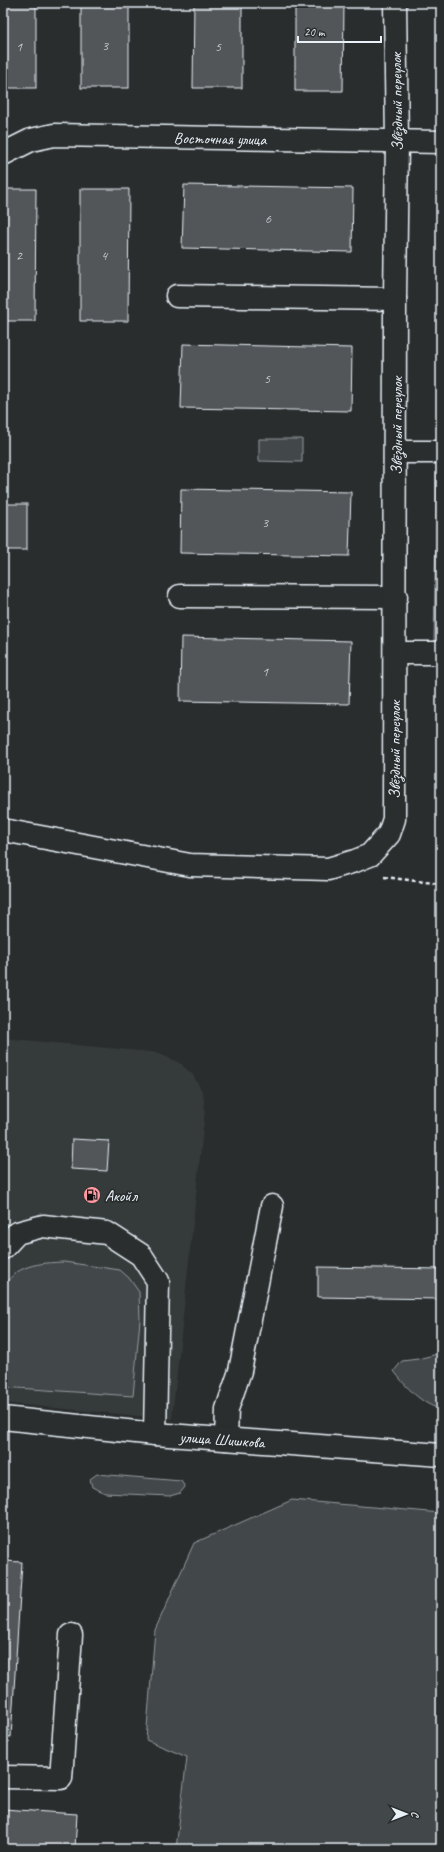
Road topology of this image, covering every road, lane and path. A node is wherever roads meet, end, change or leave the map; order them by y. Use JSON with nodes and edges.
{"nodes":[{"id":1,"x":395,"y":3,"type":"edge"},
{"id":2,"x":397,"y":142,"type":"junction"},
{"id":3,"x":441,"y":142,"type":"edge"},
{"id":4,"x":3,"y":154,"type":"edge"},
{"id":5,"x":177,"y":296,"type":"dead end"},
{"id":6,"x":395,"y":298,"type":"junction"},
{"id":7,"x":396,"y":452,"type":"junction"},
{"id":8,"x":441,"y":452,"type":"edge"},
{"id":9,"x":180,"y":596,"type":"dead end"},
{"id":10,"x":396,"y":597,"type":"junction"},
{"id":11,"x":395,"y":653,"type":"junction"},
{"id":12,"x":441,"y":653,"type":"edge"},
{"id":13,"x":3,"y":830,"type":"edge"},
{"id":14,"x":272,"y":1206,"type":"dead end"},
{"id":15,"x":3,"y":1248,"type":"edge"},
{"id":16,"x":3,"y":1418,"type":"edge"},
{"id":17,"x":155,"y":1434,"type":"junction"},
{"id":18,"x":226,"y":1439,"type":"junction"},
{"id":19,"x":441,"y":1455,"type":"edge"},
{"id":20,"x":71,"y":1635,"type":"dead end"},
{"id":21,"x":3,"y":1778,"type":"edge"}],
"edges":[{"from":1,"to":2,"type":"street","name":"Звёздный переулок"},
{"from":2,"to":3,"type":"street","name":"Восточная улица"},
{"from":2,"to":4,"type":"street","name":"Восточная улица"},
{"from":2,"to":6,"type":"street","name":"Звёздный переулок"},
{"from":5,"to":6,"type":"street"},
{"from":6,"to":7,"type":"street","name":"Звёздный переулок"},
{"from":7,"to":8,"type":"street"},
{"from":7,"to":10,"type":"street","name":"Звёздный переулок"},
{"from":9,"to":10,"type":"street"},
{"from":10,"to":11,"type":"street","name":"Звёздный переулок"},
{"from":11,"to":12,"type":"street"},
{"from":11,"to":13,"type":"street","name":"Звёздный переулок"},
{"from":14,"to":18,"type":"street"},
{"from":15,"to":17,"type":"street"},
{"from":16,"to":17,"type":"street","name":"улица Шишкова"},
{"from":17,"to":18,"type":"street","name":"улица Шишкова"},
{"from":18,"to":19,"type":"street","name":"улица Шишкова"},
{"from":20,"to":21,"type":"street"}]}
